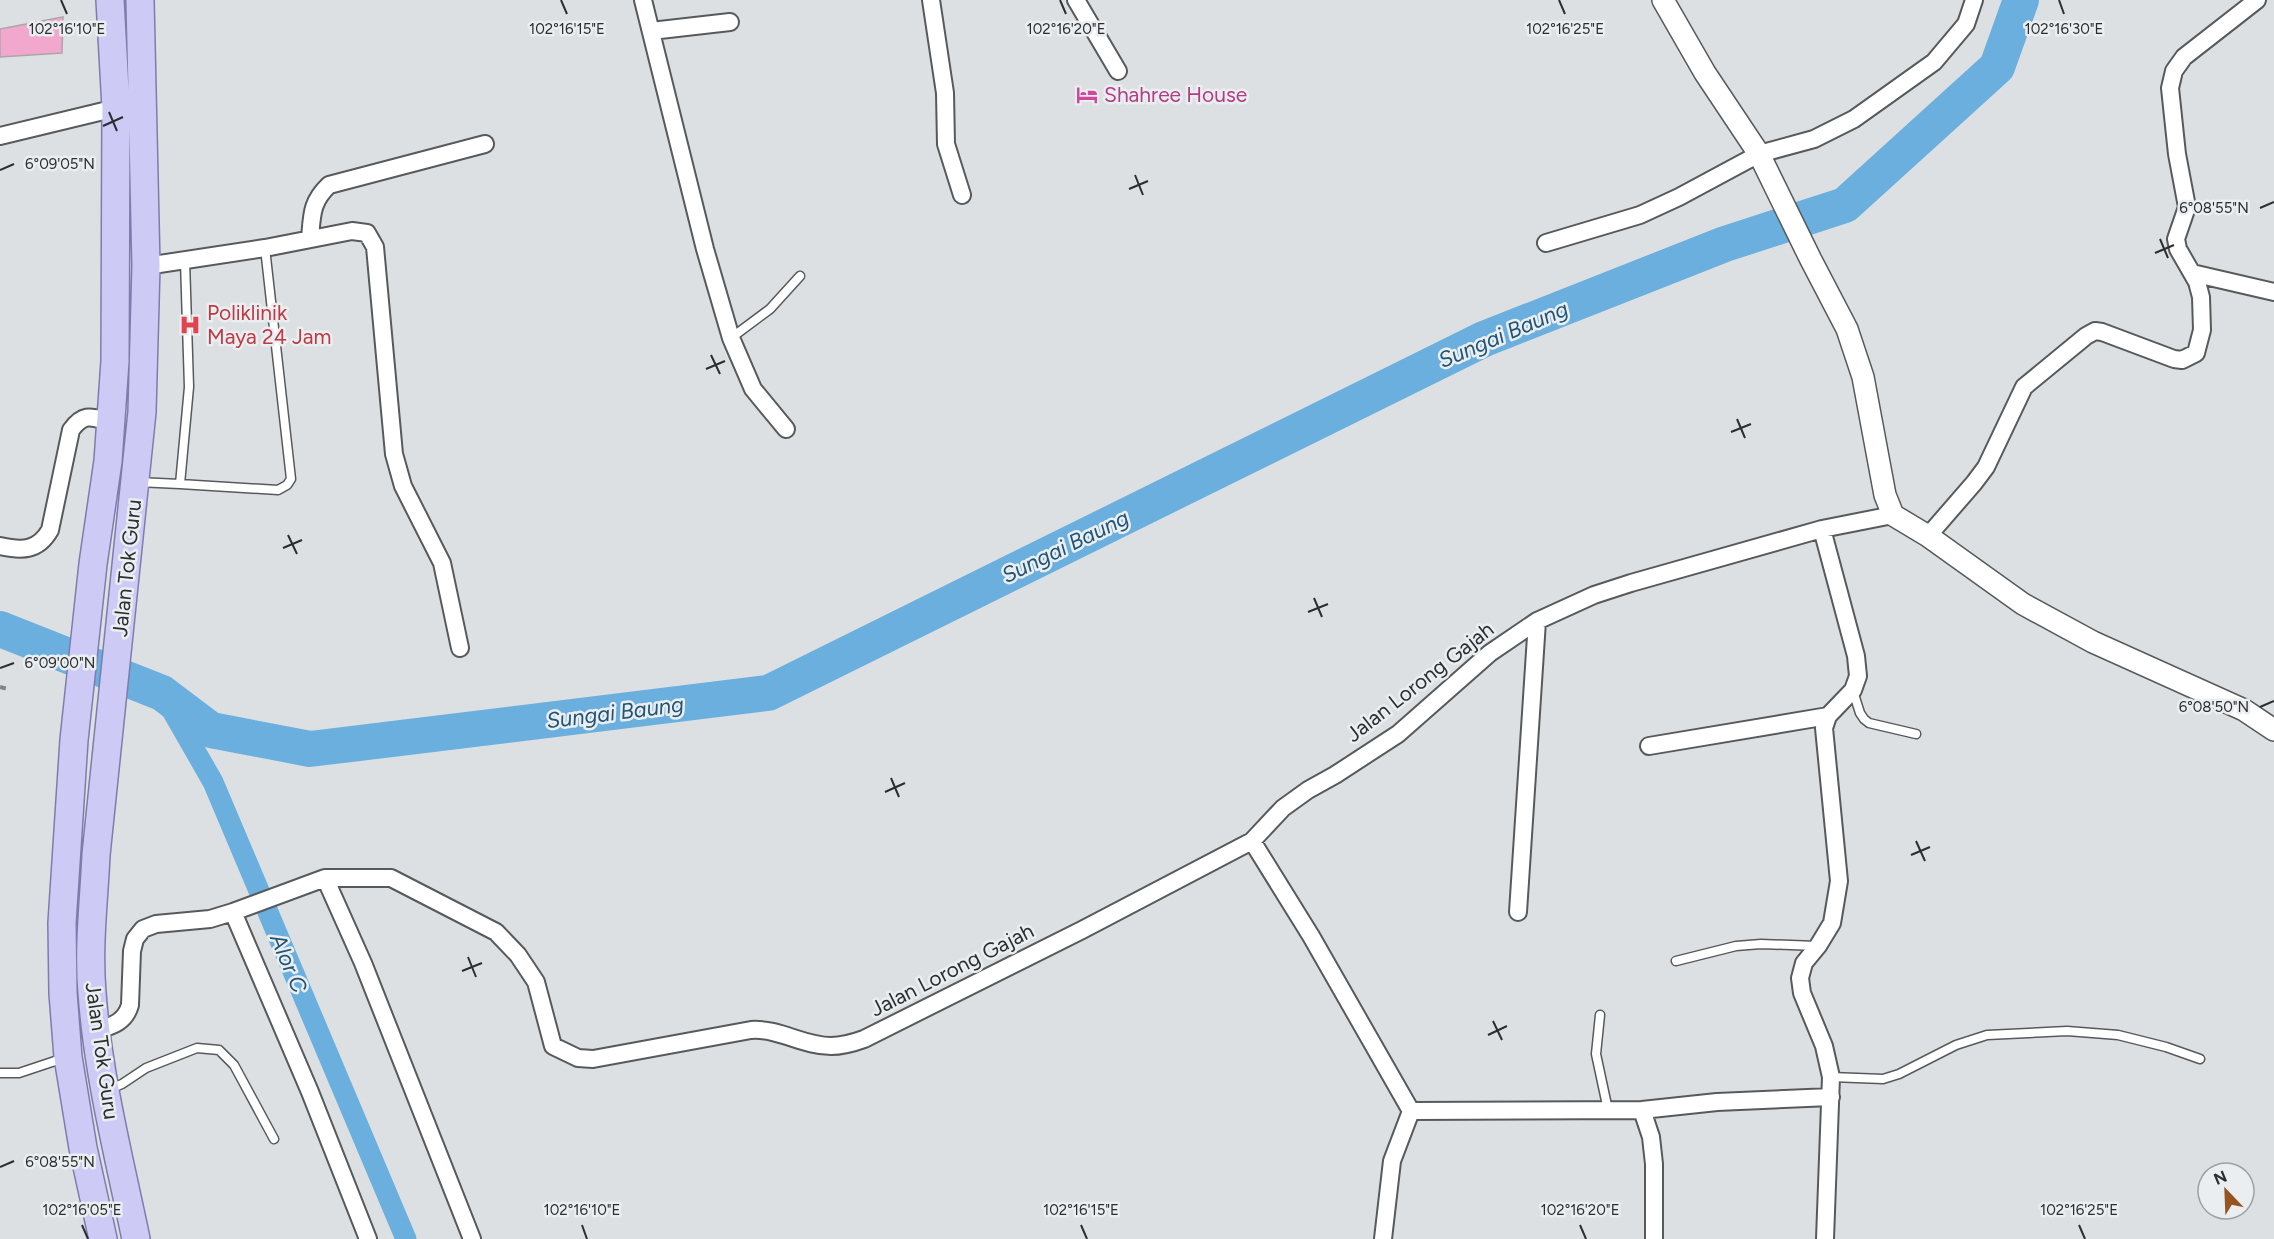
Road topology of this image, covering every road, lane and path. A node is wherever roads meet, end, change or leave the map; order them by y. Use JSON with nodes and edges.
{"nodes":[{"id":1,"x":110,"y":0,"type":"edge"},
{"id":2,"x":140,"y":0,"type":"edge"},
{"id":3,"x":643,"y":0,"type":"edge"},
{"id":4,"x":931,"y":0,"type":"edge"},
{"id":5,"x":1076,"y":0,"type":"edge"},
{"id":6,"x":1663,"y":0,"type":"edge"},
{"id":7,"x":1974,"y":0,"type":"edge"},
{"id":8,"x":2258,"y":0,"type":"edge"},
{"id":9,"x":730,"y":22,"type":"dead end"},
{"id":10,"x":651,"y":31,"type":"junction"},
{"id":11,"x":1118,"y":71,"type":"dead end"},
{"id":12,"x":116,"y":108,"type":"junction"},
{"id":13,"x":0,"y":136,"type":"edge"},
{"id":14,"x":485,"y":144,"type":"dead end"},
{"id":15,"x":1760,"y":155,"type":"junction"},
{"id":16,"x":962,"y":195,"type":"dead end"},
{"id":17,"x":310,"y":239,"type":"junction"},
{"id":18,"x":1546,"y":243,"type":"dead end"},
{"id":19,"x":265,"y":248,"type":"junction"},
{"id":20,"x":184,"y":261,"type":"junction"},
{"id":21,"x":146,"y":266,"type":"junction"},
{"id":22,"x":2192,"y":273,"type":"junction"},
{"id":23,"x":800,"y":276,"type":"dead end"},
{"id":24,"x":2274,"y":292,"type":"edge"},
{"id":25,"x":731,"y":338,"type":"junction"},
{"id":26,"x":111,"y":422,"type":"junction"},
{"id":27,"x":786,"y":429,"type":"dead end"},
{"id":28,"x":135,"y":482,"type":"junction"},
{"id":29,"x":180,"y":484,"type":"junction"},
{"id":30,"x":1893,"y":515,"type":"junction"},
{"id":31,"x":1822,"y":529,"type":"junction"},
{"id":32,"x":1928,"y":536,"type":"junction"},
{"id":33,"x":0,"y":546,"type":"edge"},
{"id":34,"x":1537,"y":621,"type":"junction"},
{"id":35,"x":460,"y":648,"type":"dead end"},
{"id":36,"x":0,"y":687,"type":"edge"},
{"id":37,"x":8,"y":689,"type":"dead end"},
{"id":38,"x":1853,"y":690,"type":"junction"},
{"id":39,"x":1828,"y":716,"type":"junction"},
{"id":40,"x":2274,"y":730,"type":"edge"},
{"id":41,"x":1916,"y":734,"type":"dead end"},
{"id":42,"x":1649,"y":746,"type":"dead end"},
{"id":43,"x":1252,"y":841,"type":"junction"},
{"id":44,"x":325,"y":878,"type":"junction"},
{"id":45,"x":239,"y":910,"type":"junction"},
{"id":46,"x":1518,"y":912,"type":"dead end"},
{"id":47,"x":1818,"y":946,"type":"junction"},
{"id":48,"x":1676,"y":962,"type":"dead end"},
{"id":49,"x":1600,"y":1015,"type":"dead end"},
{"id":50,"x":95,"y":1031,"type":"junction"},
{"id":51,"x":68,"y":1058,"type":"junction"},
{"id":52,"x":2200,"y":1059,"type":"dead end"},
{"id":53,"x":0,"y":1073,"type":"edge"},
{"id":54,"x":1832,"y":1077,"type":"junction"},
{"id":55,"x":104,"y":1091,"type":"junction"},
{"id":56,"x":1831,"y":1097,"type":"junction"},
{"id":57,"x":1642,"y":1110,"type":"junction"},
{"id":58,"x":1411,"y":1111,"type":"junction"},
{"id":59,"x":1608,"y":1111,"type":"junction"},
{"id":60,"x":274,"y":1139,"type":"dead end"},
{"id":61,"x":103,"y":1239,"type":"edge"},
{"id":62,"x":136,"y":1239,"type":"edge"},
{"id":63,"x":368,"y":1239,"type":"edge"},
{"id":64,"x":472,"y":1239,"type":"edge"},
{"id":65,"x":1383,"y":1239,"type":"edge"},
{"id":66,"x":1654,"y":1239,"type":"edge"},
{"id":67,"x":1825,"y":1239,"type":"edge"}],
"edges":[{"from":1,"to":12,"type":"main road","name":"Jalan Tok Guru"},
{"from":2,"to":21,"type":"main road","name":"Jalan Tok Guru"},
{"from":3,"to":10,"type":"street"},
{"from":4,"to":16,"type":"street"},
{"from":5,"to":11,"type":"street"},
{"from":6,"to":15,"type":"street"},
{"from":7,"to":15,"type":"street"},
{"from":8,"to":22,"type":"street"},
{"from":9,"to":10,"type":"street"},
{"from":10,"to":25,"type":"street"},
{"from":12,"to":13,"type":"street"},
{"from":12,"to":26,"type":"main road","name":"Jalan Tok Guru"},
{"from":14,"to":17,"type":"street"},
{"from":15,"to":18,"type":"street"},
{"from":15,"to":30,"type":"street"},
{"from":17,"to":19,"type":"street"},
{"from":17,"to":35,"type":"street"},
{"from":19,"to":20,"type":"street"},
{"from":19,"to":29,"type":"lane"},
{"from":20,"to":21,"type":"street"},
{"from":20,"to":29,"type":"lane"},
{"from":21,"to":28,"type":"main road","name":"Jalan Tok Guru"},
{"from":22,"to":24,"type":"street"},
{"from":22,"to":32,"type":"street"},
{"from":23,"to":25,"type":"lane"},
{"from":25,"to":27,"type":"street"},
{"from":26,"to":33,"type":"street"},
{"from":26,"to":51,"type":"main road","name":"Jalan Tok Guru"},
{"from":28,"to":29,"type":"lane"},
{"from":28,"to":50,"type":"main road","name":"Jalan Tok Guru"},
{"from":30,"to":31,"type":"street","name":"Jalan Lorong Gajah"},
{"from":30,"to":32,"type":"street"},
{"from":31,"to":34,"type":"street","name":"Jalan Lorong Gajah"},
{"from":31,"to":38,"type":"street"},
{"from":32,"to":40,"type":"street"},
{"from":34,"to":43,"type":"street","name":"Jalan Lorong Gajah"},
{"from":34,"to":46,"type":"street"},
{"from":36,"to":37,"type":"path"},
{"from":38,"to":39,"type":"street"},
{"from":38,"to":41,"type":"lane"},
{"from":39,"to":42,"type":"street"},
{"from":39,"to":47,"type":"street"},
{"from":43,"to":44,"type":"street","name":"Jalan Lorong Gajah"},
{"from":43,"to":58,"type":"street"},
{"from":44,"to":45,"type":"street","name":"Jalan Lorong Gajah"},
{"from":44,"to":64,"type":"street"},
{"from":45,"to":50,"type":"street","name":"Jalan Lorong Gajah"},
{"from":45,"to":63,"type":"street"},
{"from":47,"to":48,"type":"lane"},
{"from":47,"to":54,"type":"street"},
{"from":49,"to":59,"type":"lane"},
{"from":50,"to":55,"type":"main road","name":"Jalan Tok Guru"},
{"from":51,"to":53,"type":"lane"},
{"from":51,"to":61,"type":"main road","name":"Jalan Tok Guru"},
{"from":52,"to":54,"type":"lane"},
{"from":54,"to":56,"type":"street"},
{"from":55,"to":60,"type":"lane"},
{"from":55,"to":62,"type":"main road","name":"Jalan Tok Guru"},
{"from":56,"to":57,"type":"street"},
{"from":56,"to":67,"type":"street"},
{"from":57,"to":59,"type":"street"},
{"from":57,"to":66,"type":"street"},
{"from":58,"to":59,"type":"street"},
{"from":58,"to":65,"type":"street"}]}
